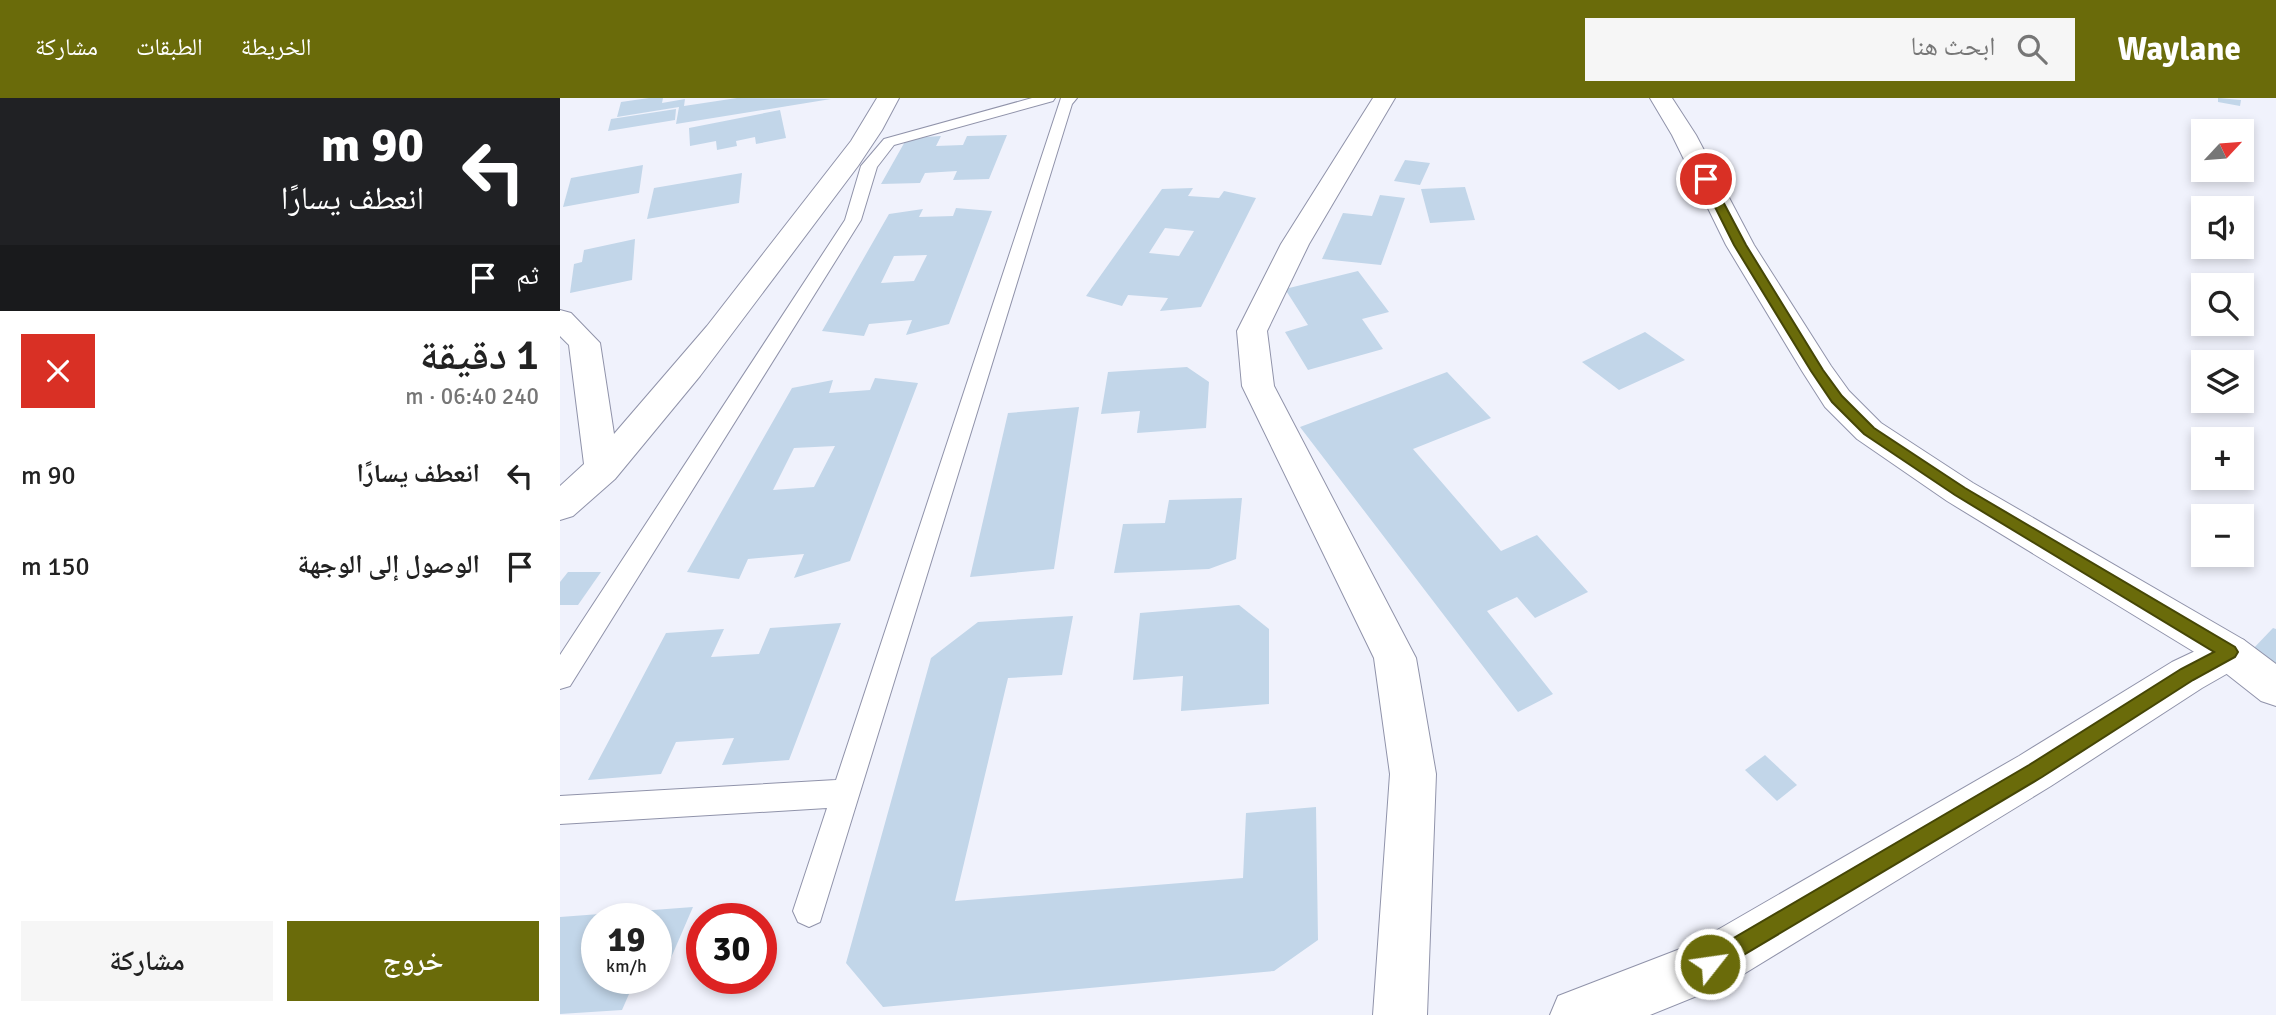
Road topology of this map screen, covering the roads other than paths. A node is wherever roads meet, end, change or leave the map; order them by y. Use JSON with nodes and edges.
{"nodes":[{"id":1,"x":888,"y":98,"type":"edge"},
{"id":2,"x":1048,"y":98,"type":"edge"},
{"id":3,"x":1070,"y":98,"type":"edge"},
{"id":4,"x":1384,"y":98,"type":"edge"},
{"id":5,"x":1661,"y":98,"type":"edge"},
{"id":6,"x":560,"y":319,"type":"edge"},
{"id":7,"x":602,"y":470,"type":"junction"},
{"id":8,"x":560,"y":507,"type":"edge"},
{"id":9,"x":2229,"y":652,"type":"junction"},
{"id":10,"x":560,"y":678,"type":"edge"},
{"id":11,"x":2276,"y":688,"type":"edge"},
{"id":12,"x":846,"y":793,"type":"junction"},
{"id":13,"x":560,"y":810,"type":"edge"},
{"id":14,"x":810,"y":911,"type":"dead end"},
{"id":15,"x":1400,"y":1015,"type":"edge"},
{"id":16,"x":1577,"y":1015,"type":"edge"}],
"edges":[{"from":1,"to":7,"type":"street"},
{"from":2,"to":10,"type":"lane"},
{"from":3,"to":12,"type":"lane"},
{"from":4,"to":15,"type":"street"},
{"from":5,"to":9,"type":"street"},
{"from":6,"to":7,"type":"street"},
{"from":7,"to":8,"type":"street"},
{"from":9,"to":11,"type":"street"},
{"from":9,"to":16,"type":"street"},
{"from":12,"to":13,"type":"lane"},
{"from":12,"to":14,"type":"lane"}]}
